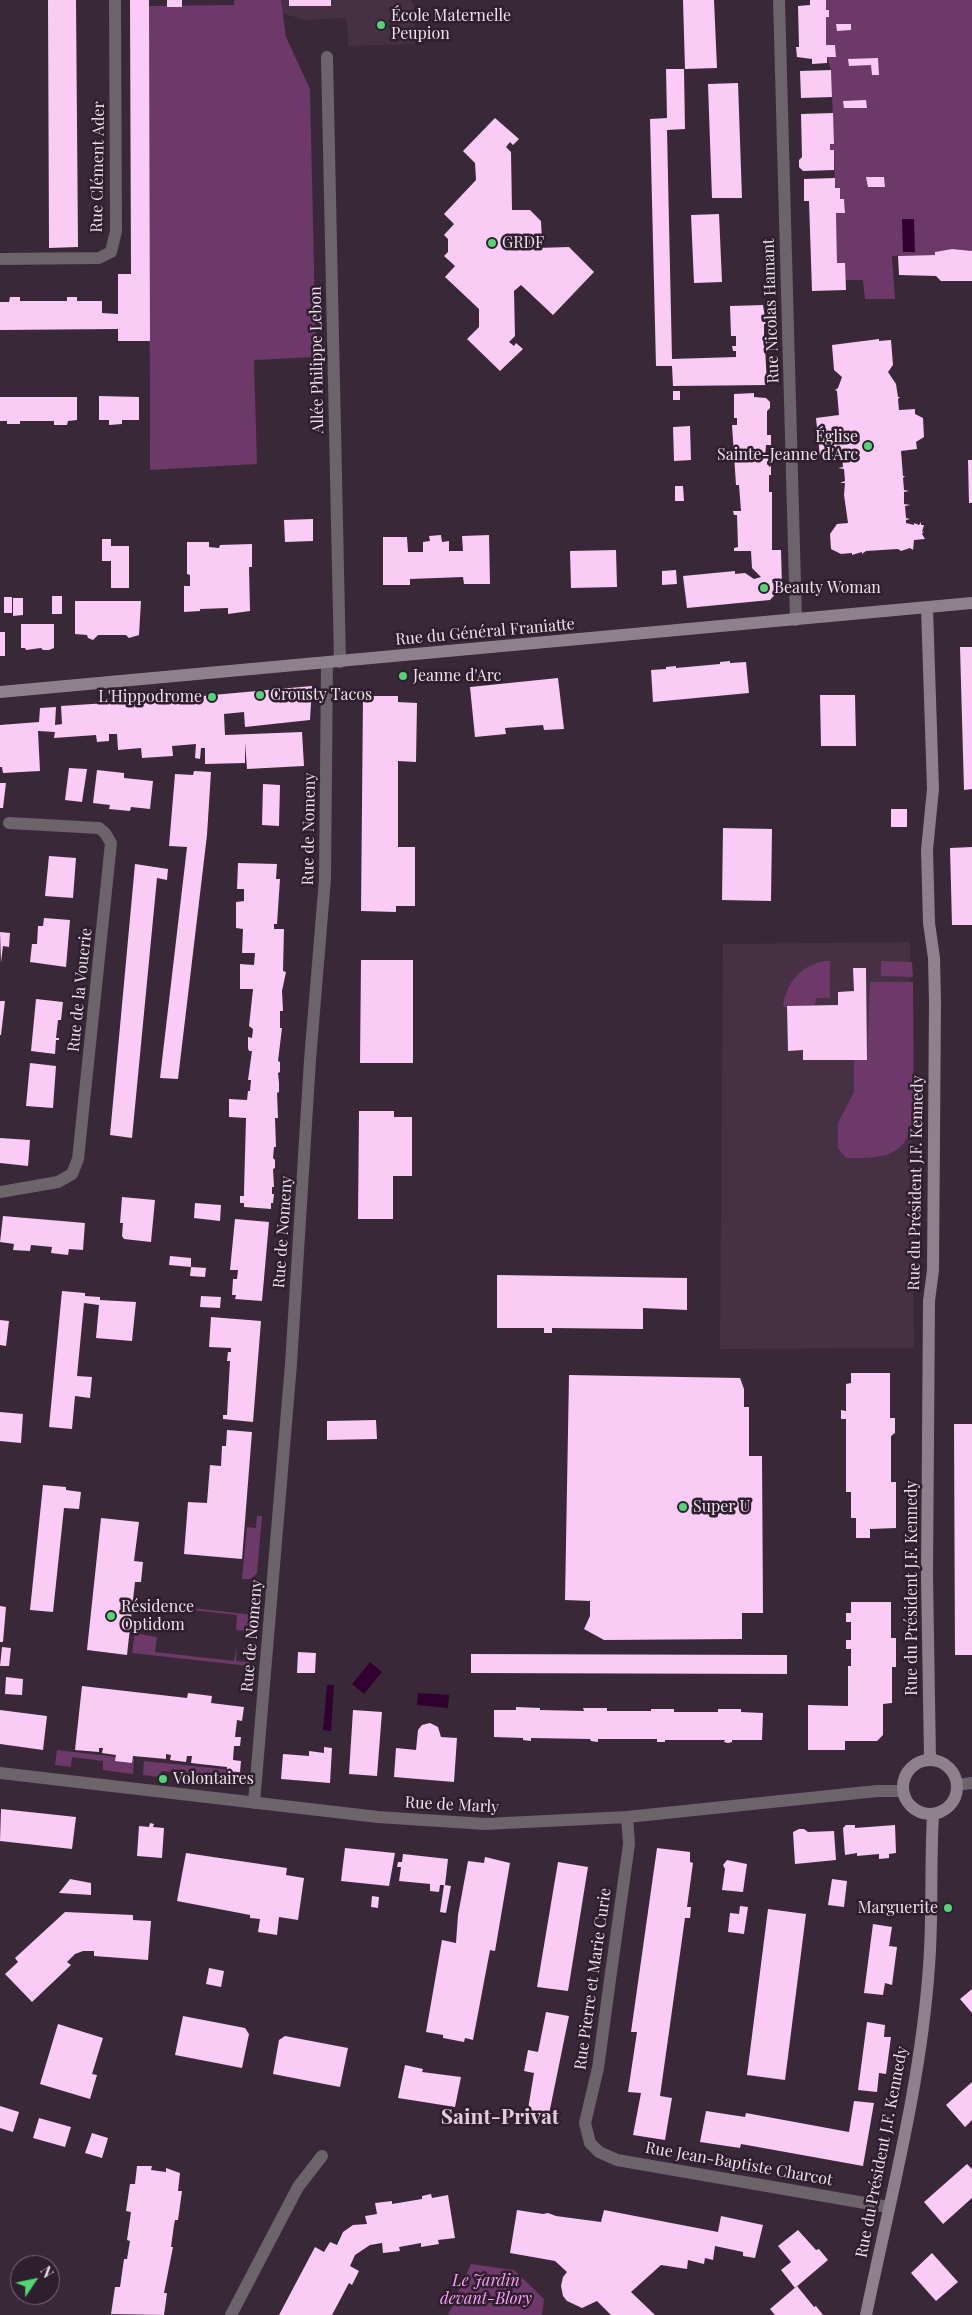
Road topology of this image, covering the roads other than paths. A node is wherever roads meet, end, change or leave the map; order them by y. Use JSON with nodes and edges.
{"nodes":[{"id":1,"x":115,"y":0,"type":"edge"},
{"id":2,"x":779,"y":0,"type":"edge"},
{"id":3,"x":327,"y":57,"type":"dead end"},
{"id":4,"x":0,"y":259,"type":"edge"},
{"id":5,"x":972,"y":603,"type":"edge"},
{"id":6,"x":927,"y":608,"type":"junction"},
{"id":7,"x":796,"y":620,"type":"junction"},
{"id":8,"x":340,"y":662,"type":"junction"},
{"id":9,"x":327,"y":663,"type":"junction"},
{"id":10,"x":0,"y":692,"type":"edge"},
{"id":11,"x":9,"y":823,"type":"dead end"},
{"id":12,"x":0,"y":1192,"type":"edge"},
{"id":13,"x":930,"y":1759,"type":"junction"},
{"id":14,"x":0,"y":1773,"type":"edge"},
{"id":15,"x":972,"y":1783,"type":"edge"},
{"id":16,"x":958,"y":1785,"type":"junction"},
{"id":17,"x":902,"y":1791,"type":"junction"},
{"id":18,"x":254,"y":1803,"type":"junction"},
{"id":19,"x":933,"y":1814,"type":"junction"},
{"id":20,"x":627,"y":1817,"type":"junction"},
{"id":21,"x":590,"y":2143,"type":"joint"},
{"id":22,"x":322,"y":2156,"type":"dead end"},
{"id":23,"x":888,"y":2207,"type":"junction"},
{"id":24,"x":231,"y":2315,"type":"edge"},
{"id":25,"x":866,"y":2315,"type":"edge"}],
"edges":[{"from":1,"to":4,"type":"street","name":"Rue Clément Ader"},
{"from":2,"to":7,"type":"street","name":"Rue Nicolas Hamant"},
{"from":3,"to":8,"type":"street","name":"Allée Philippe Lebon"},
{"from":5,"to":6,"type":"street","name":"Rue du Général Franiatte"},
{"from":6,"to":7,"type":"street","name":"Rue du Général Franiatte"},
{"from":6,"to":13,"type":"street","name":"Rue du Président J.F. Kennedy"},
{"from":7,"to":8,"type":"street","name":"Rue du Général Franiatte"},
{"from":8,"to":9,"type":"street","name":"Rue du Général Franiatte"},
{"from":9,"to":10,"type":"street","name":"Rue du Général Franiatte"},
{"from":9,"to":18,"type":"street","name":"Rue de Nomeny"},
{"from":11,"to":12,"type":"street","name":"Rue de la Vouerie"},
{"from":13,"to":16,"type":"street"},
{"from":13,"to":17,"type":"street"},
{"from":14,"to":18,"type":"street","name":"Rue de Marly"},
{"from":15,"to":16,"type":"street"},
{"from":16,"to":19,"type":"street"},
{"from":17,"to":19,"type":"street"},
{"from":17,"to":20,"type":"street","name":"Rue de Marly"},
{"from":18,"to":20,"type":"street","name":"Rue de Marly"},
{"from":19,"to":23,"type":"street","name":"Rue du Président J.F. Kennedy"},
{"from":20,"to":21,"type":"street","name":"Rue Pierre et Marie Curie"},
{"from":21,"to":23,"type":"street","name":"Rue Jean-Baptiste Charcot"},
{"from":22,"to":24,"type":"street"},
{"from":23,"to":25,"type":"street","name":"Rue du Président J.F. Kennedy"}]}
